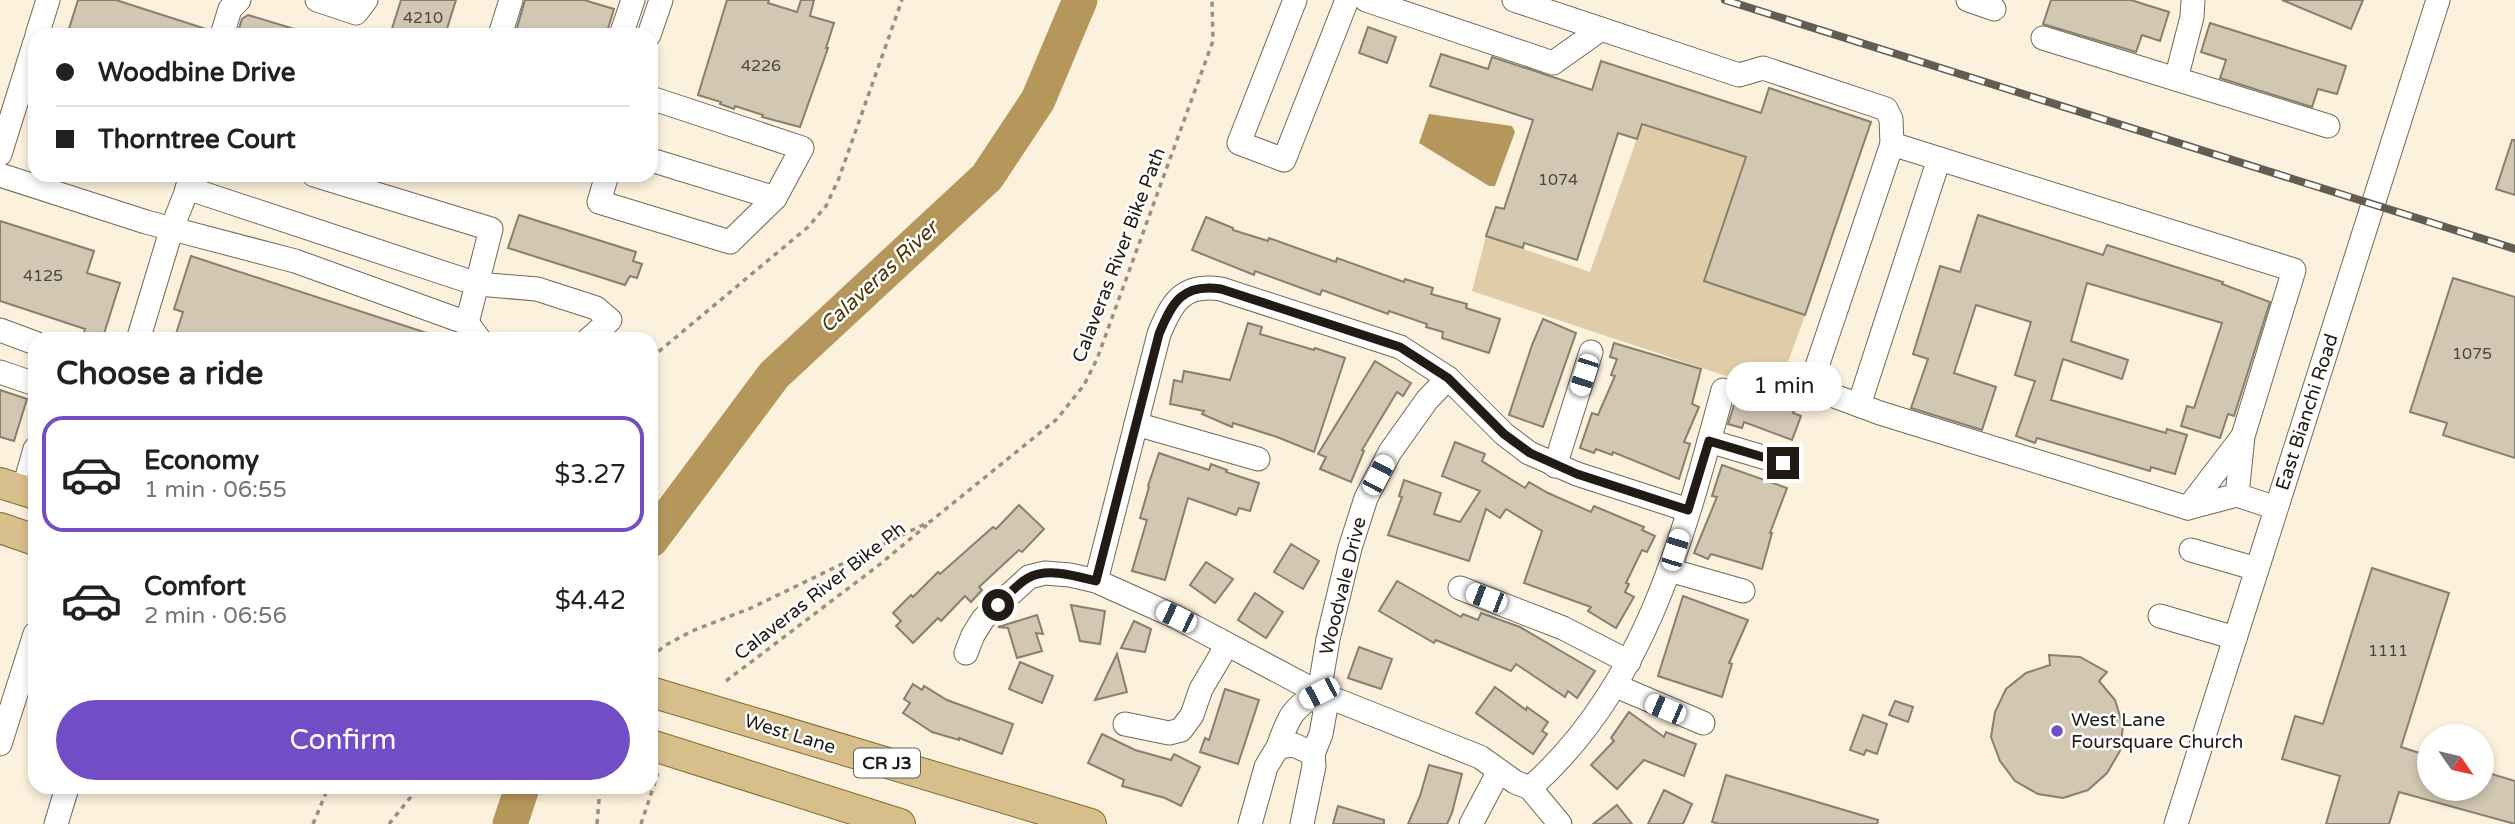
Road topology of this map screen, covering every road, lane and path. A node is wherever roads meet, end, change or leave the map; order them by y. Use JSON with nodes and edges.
{"nodes":[{"id":1,"x":48,"y":0,"type":"edge"},
{"id":2,"x":239,"y":0,"type":"edge"},
{"id":3,"x":317,"y":0,"type":"edge"},
{"id":4,"x":366,"y":0,"type":"edge"},
{"id":5,"x":511,"y":0,"type":"edge"},
{"id":6,"x":661,"y":0,"type":"edge"},
{"id":7,"x":1212,"y":0,"type":"edge"},
{"id":8,"x":1295,"y":0,"type":"edge"},
{"id":9,"x":1347,"y":0,"type":"edge"},
{"id":10,"x":1366,"y":0,"type":"edge"},
{"id":11,"x":1514,"y":0,"type":"edge"},
{"id":12,"x":1968,"y":0,"type":"edge"},
{"id":13,"x":2193,"y":0,"type":"edge"},
{"id":14,"x":2438,"y":0,"type":"edge"},
{"id":15,"x":631,"y":1,"type":"edge"},
{"id":16,"x":1994,"y":9,"type":"dead end"},
{"id":17,"x":39,"y":28,"type":"edge"},
{"id":18,"x":224,"y":28,"type":"edge"},
{"id":19,"x":502,"y":28,"type":"edge"},
{"id":20,"x":623,"y":28,"type":"edge"},
{"id":21,"x":651,"y":28,"type":"edge"},
{"id":22,"x":1601,"y":29,"type":"junction"},
{"id":23,"x":2043,"y":38,"type":"dead end"},
{"id":24,"x":28,"y":64,"type":"edge"},
{"id":25,"x":2176,"y":79,"type":"junction"},
{"id":26,"x":658,"y":100,"type":"edge"},
{"id":27,"x":2328,"y":125,"type":"dead end"},
{"id":28,"x":1892,"y":144,"type":"junction"},
{"id":29,"x":0,"y":153,"type":"edge"},
{"id":30,"x":1939,"y":159,"type":"junction"},
{"id":31,"x":658,"y":162,"type":"edge"},
{"id":32,"x":0,"y":175,"type":"edge"},
{"id":33,"x":190,"y":182,"type":"edge"},
{"id":34,"x":193,"y":182,"type":"edge"},
{"id":35,"x":337,"y":182,"type":"edge"},
{"id":36,"x":605,"y":182,"type":"edge"},
{"id":37,"x":775,"y":198,"type":"junction"},
{"id":38,"x":172,"y":228,"type":"junction"},
{"id":39,"x":477,"y":284,"type":"junction"},
{"id":40,"x":0,"y":330,"type":"edge"},
{"id":41,"x":473,"y":331,"type":"edge"},
{"id":42,"x":140,"y":332,"type":"edge"},
{"id":43,"x":597,"y":332,"type":"edge"},
{"id":44,"x":28,"y":340,"type":"edge"},
{"id":45,"x":1591,"y":352,"type":"dead end"},
{"id":46,"x":0,"y":372,"type":"edge"},
{"id":47,"x":1448,"y":378,"type":"junction"},
{"id":48,"x":28,"y":382,"type":"edge"},
{"id":49,"x":1723,"y":390,"type":"dead end"},
{"id":50,"x":1859,"y":405,"type":"junction"},
{"id":51,"x":1136,"y":424,"type":"junction"},
{"id":52,"x":2243,"y":436,"type":"junction"},
{"id":53,"x":1709,"y":441,"type":"junction"},
{"id":54,"x":1258,"y":459,"type":"dead end"},
{"id":55,"x":1783,"y":463,"type":"dead end"},
{"id":56,"x":28,"y":466,"type":"edge"},
{"id":57,"x":1555,"y":466,"type":"junction"},
{"id":58,"x":19,"y":489,"type":"edge"},
{"id":59,"x":2237,"y":495,"type":"junction"},
{"id":60,"x":2188,"y":508,"type":"junction"},
{"id":61,"x":2276,"y":508,"type":"junction"},
{"id":62,"x":1688,"y":510,"type":"junction"},
{"id":63,"x":931,"y":522,"type":"junction"},
{"id":64,"x":28,"y":524,"type":"edge"},
{"id":65,"x":1,"y":530,"type":"edge"},
{"id":66,"x":28,"y":538,"type":"edge"},
{"id":67,"x":2191,"y":550,"type":"dead end"},
{"id":68,"x":2257,"y":569,"type":"junction"},
{"id":69,"x":1670,"y":570,"type":"junction"},
{"id":70,"x":1096,"y":581,"type":"junction"},
{"id":71,"x":1460,"y":588,"type":"dead end"},
{"id":72,"x":1743,"y":591,"type":"dead end"},
{"id":73,"x":2160,"y":616,"type":"dead end"},
{"id":74,"x":2235,"y":638,"type":"junction"},
{"id":75,"x":1227,"y":645,"type":"junction"},
{"id":76,"x":658,"y":652,"type":"edge"},
{"id":77,"x":966,"y":653,"type":"dead end"},
{"id":78,"x":28,"y":656,"type":"edge"},
{"id":79,"x":1629,"y":662,"type":"junction"},
{"id":80,"x":726,"y":681,"type":"dead end"},
{"id":81,"x":1616,"y":686,"type":"junction"},
{"id":82,"x":1319,"y":693,"type":"junction"},
{"id":83,"x":658,"y":694,"type":"edge"},
{"id":84,"x":1703,"y":723,"type":"dead end"},
{"id":85,"x":1125,"y":724,"type":"dead end"},
{"id":86,"x":0,"y":744,"type":"edge"},
{"id":87,"x":658,"y":747,"type":"edge"},
{"id":88,"x":1278,"y":747,"type":"junction"},
{"id":89,"x":1313,"y":754,"type":"junction"},
{"id":90,"x":1499,"y":771,"type":"junction"},
{"id":91,"x":1530,"y":788,"type":"junction"},
{"id":92,"x":65,"y":794,"type":"edge"},
{"id":93,"x":326,"y":794,"type":"edge"},
{"id":94,"x":413,"y":794,"type":"edge"},
{"id":95,"x":600,"y":794,"type":"edge"},
{"id":96,"x":647,"y":794,"type":"edge"},
{"id":97,"x":56,"y":824,"type":"edge"},
{"id":98,"x":313,"y":824,"type":"edge"},
{"id":99,"x":390,"y":824,"type":"edge"},
{"id":100,"x":597,"y":824,"type":"edge"},
{"id":101,"x":640,"y":824,"type":"edge"},
{"id":102,"x":900,"y":824,"type":"edge"},
{"id":103,"x":1091,"y":824,"type":"edge"},
{"id":104,"x":1250,"y":824,"type":"edge"},
{"id":105,"x":1302,"y":824,"type":"edge"},
{"id":106,"x":1471,"y":824,"type":"edge"},
{"id":107,"x":1560,"y":824,"type":"edge"},
{"id":108,"x":2176,"y":824,"type":"edge"}],
"edges":[{"from":1,"to":17,"type":"street"},
{"from":2,"to":18,"type":"street"},
{"from":3,"to":4,"type":"street"},
{"from":5,"to":19,"type":"street"},
{"from":6,"to":21,"type":"street"},
{"from":7,"to":63,"type":"path","name":"Calaveras River Bike Path"},
{"from":8,"to":9,"type":"street"},
{"from":10,"to":22,"type":"street"},
{"from":11,"to":22,"type":"street"},
{"from":12,"to":16,"type":"street"},
{"from":13,"to":25,"type":"street"},
{"from":14,"to":61,"type":"street","name":"East Bianchi Road"},
{"from":15,"to":20,"type":"street"},
{"from":22,"to":28,"type":"street"},
{"from":23,"to":25,"type":"street"},
{"from":24,"to":29,"type":"street"},
{"from":25,"to":27,"type":"street"},
{"from":26,"to":37,"type":"street"},
{"from":28,"to":30,"type":"street"},
{"from":28,"to":50,"type":"street"},
{"from":30,"to":50,"type":"street"},
{"from":30,"to":52,"type":"street"},
{"from":31,"to":37,"type":"street"},
{"from":32,"to":38,"type":"street"},
{"from":33,"to":38,"type":"street"},
{"from":34,"to":39,"type":"street"},
{"from":35,"to":39,"type":"street"},
{"from":36,"to":37,"type":"street"},
{"from":38,"to":41,"type":"street"},
{"from":38,"to":42,"type":"street"},
{"from":39,"to":41,"type":"street"},
{"from":39,"to":43,"type":"street"},
{"from":40,"to":44,"type":"street"},
{"from":45,"to":57,"type":"street"},
{"from":46,"to":48,"type":"street"},
{"from":47,"to":51,"type":"street"},
{"from":47,"to":57,"type":"street"},
{"from":47,"to":82,"type":"street","name":"Woodvale Drive"},
{"from":49,"to":53,"type":"street"},
{"from":50,"to":60,"type":"street"},
{"from":51,"to":54,"type":"street"},
{"from":51,"to":70,"type":"street"},
{"from":52,"to":59,"type":"street"},
{"from":52,"to":60,"type":"street"},
{"from":53,"to":55,"type":"street"},
{"from":53,"to":62,"type":"street"},
{"from":56,"to":58,"type":"street"},
{"from":57,"to":62,"type":"street"},
{"from":59,"to":60,"type":"street"},
{"from":59,"to":61,"type":"street"},
{"from":61,"to":68,"type":"street","name":"East Bianchi Road"},
{"from":62,"to":69,"type":"street"},
{"from":63,"to":76,"type":"path","name":"Calaveras River Bike Path"},
{"from":63,"to":80,"type":"path","name":"Calaveras River Bike Ph"},
{"from":64,"to":65,"type":"main road"},
{"from":65,"to":66,"type":"main road"},
{"from":67,"to":68,"type":"street"},
{"from":68,"to":74,"type":"street","name":"East Bianchi Road"},
{"from":69,"to":72,"type":"street"},
{"from":69,"to":79,"type":"street"},
{"from":70,"to":75,"type":"street"},
{"from":70,"to":77,"type":"street"},
{"from":71,"to":79,"type":"street"},
{"from":73,"to":74,"type":"street"},
{"from":74,"to":108,"type":"street","name":"East Bianchi Road"},
{"from":75,"to":82,"type":"street"},
{"from":75,"to":85,"type":"street"},
{"from":78,"to":86,"type":"street"},
{"from":79,"to":81,"type":"street"},
{"from":81,"to":84,"type":"street"},
{"from":81,"to":91,"type":"street"},
{"from":82,"to":88,"type":"street"},
{"from":82,"to":89,"type":"street","name":"Woodvale Drive"},
{"from":82,"to":90,"type":"street"},
{"from":83,"to":103,"type":"main road","name":"West Lane","number":"CR J3"},
{"from":87,"to":102,"type":"main road"},
{"from":88,"to":89,"type":"street"},
{"from":88,"to":104,"type":"street"},
{"from":89,"to":105,"type":"street","name":"Woodvale Drive"},
{"from":90,"to":91,"type":"street"},
{"from":90,"to":106,"type":"street"},
{"from":91,"to":107,"type":"street"},
{"from":92,"to":97,"type":"street"},
{"from":93,"to":98,"type":"path"},
{"from":94,"to":99,"type":"path"},
{"from":95,"to":100,"type":"path"},
{"from":96,"to":101,"type":"path"}]}
